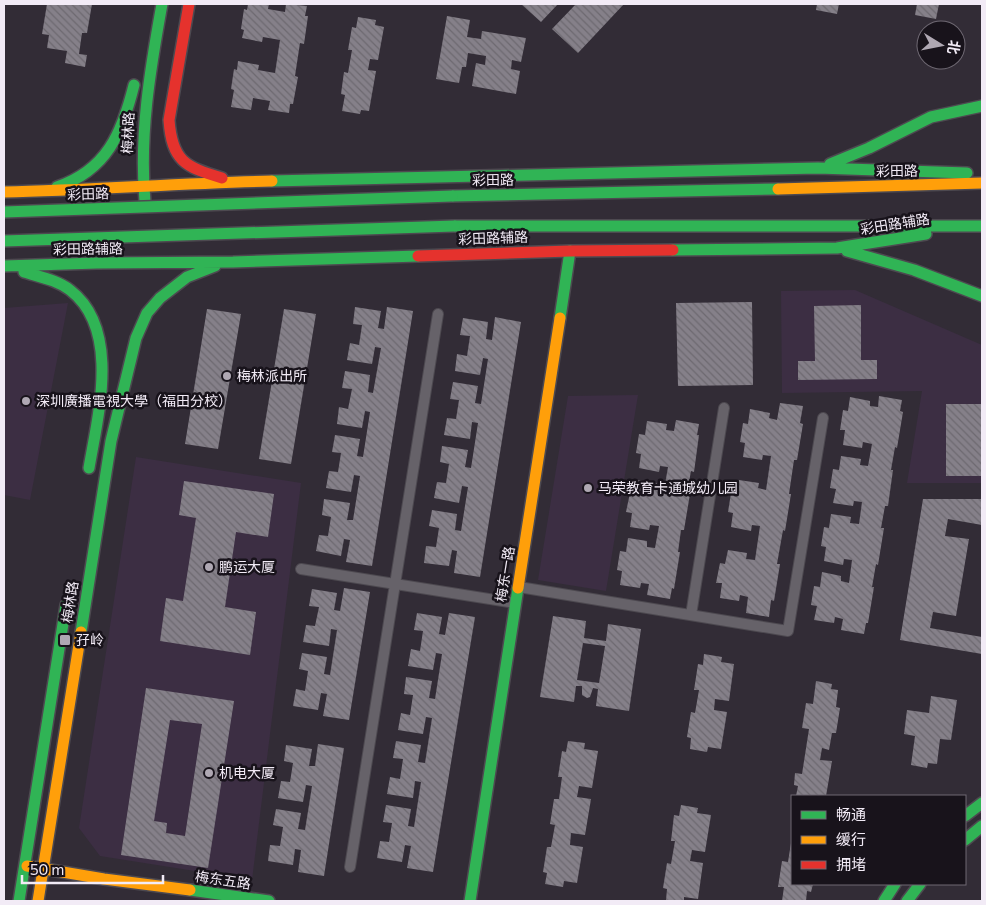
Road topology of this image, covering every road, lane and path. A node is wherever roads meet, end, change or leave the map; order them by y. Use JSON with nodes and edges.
{"nodes":[{"id":1,"x":161,"y":4,"type":"edge"},
{"id":2,"x":189,"y":4,"type":"edge"},
{"id":3,"x":982,"y":106,"type":"edge"},
{"id":4,"x":818,"y":168,"type":"junction"},
{"id":5,"x":982,"y":173,"type":"edge"},
{"id":6,"x":232,"y":182,"type":"junction"},
{"id":7,"x":982,"y":183,"type":"edge"},
{"id":8,"x":143,"y":185,"type":"junction"},
{"id":9,"x":88,"y":190,"type":"junction"},
{"id":10,"x":41,"y":191,"type":"junction"},
{"id":11,"x":4,"y":192,"type":"edge"},
{"id":12,"x":4,"y":212,"type":"edge"},
{"id":13,"x":982,"y":226,"type":"edge"},
{"id":14,"x":4,"y":241,"type":"edge"},
{"id":15,"x":837,"y":248,"type":"junction"},
{"id":16,"x":570,"y":251,"type":"junction"},
{"id":17,"x":159,"y":255,"type":"junction"},
{"id":18,"x":233,"y":262,"type":"junction"},
{"id":19,"x":97,"y":263,"type":"junction"},
{"id":20,"x":4,"y":266,"type":"edge"},
{"id":21,"x":982,"y":296,"type":"edge"},
{"id":22,"x":438,"y":314,"type":"dead end"},
{"id":23,"x":724,"y":408,"type":"dead end"},
{"id":24,"x":823,"y":418,"type":"dead end"},
{"id":25,"x":94,"y":438,"type":"junction"},
{"id":26,"x":111,"y":441,"type":"junction"},
{"id":27,"x":87,"y":477,"type":"dead end"},
{"id":28,"x":301,"y":569,"type":"dead end"},
{"id":29,"x":396,"y":584,"type":"junction"},
{"id":30,"x":518,"y":587,"type":"junction"},
{"id":31,"x":68,"y":594,"type":"dead end"},
{"id":32,"x":516,"y":603,"type":"junction"},
{"id":33,"x":691,"y":615,"type":"junction"},
{"id":34,"x":982,"y":803,"type":"edge"},
{"id":35,"x":966,"y":815,"type":"edge"},
{"id":36,"x":982,"y":826,"type":"edge"},
{"id":37,"x":966,"y":839,"type":"edge"},
{"id":38,"x":24,"y":866,"type":"junction"},
{"id":39,"x":350,"y":867,"type":"dead end"},
{"id":40,"x":43,"y":869,"type":"junction"},
{"id":41,"x":895,"y":885,"type":"edge"},
{"id":42,"x":919,"y":885,"type":"edge"},
{"id":43,"x":19,"y":901,"type":"edge"},
{"id":44,"x":38,"y":901,"type":"edge"},
{"id":45,"x":269,"y":901,"type":"edge"},
{"id":46,"x":470,"y":901,"type":"edge"},
{"id":47,"x":884,"y":901,"type":"edge"},
{"id":48,"x":907,"y":901,"type":"edge"}],
"edges":[{"from":1,"to":8,"type":"main road","name":"梅林路"},
{"from":1,"to":10,"type":"main road"},
{"from":2,"to":6,"type":"main road"},
{"from":3,"to":4,"type":"main road"},
{"from":4,"to":5,"type":"main road"},
{"from":4,"to":6,"type":"main road"},
{"from":6,"to":8,"type":"main road"},
{"from":7,"to":12,"type":"main road","name":"彩田路","bridge":true},
{"from":8,"to":9,"type":"main road"},
{"from":8,"to":17,"type":"main road","name":"梅林路"},
{"from":9,"to":10,"type":"main road"},
{"from":9,"to":19,"type":"main road"},
{"from":10,"to":11,"type":"main road"},
{"from":13,"to":14,"type":"main road","bridge":true},
{"from":13,"to":15,"type":"main road","name":"彩田路辅路"},
{"from":15,"to":16,"type":"main road","name":"彩田路辅路"},
{"from":15,"to":21,"type":"main road"},
{"from":16,"to":18,"type":"main road","name":"彩田路辅路"},
{"from":16,"to":30,"type":"main road","name":"梅东一路"},
{"from":17,"to":18,"type":"main road","name":"彩田路辅路"},
{"from":17,"to":19,"type":"main road","name":"彩田路辅路"},
{"from":18,"to":26,"type":"main road","name":"梅林路"},
{"from":19,"to":20,"type":"main road","name":"彩田路辅路"},
{"from":20,"to":25,"type":"main road"},
{"from":22,"to":29,"type":"lane"},
{"from":23,"to":33,"type":"lane"},
{"from":24,"to":33,"type":"lane"},
{"from":25,"to":26,"type":"main road"},
{"from":25,"to":27,"type":"main road"},
{"from":26,"to":40,"type":"main road","name":"梅林路"},
{"from":28,"to":29,"type":"lane"},
{"from":29,"to":32,"type":"lane"},
{"from":29,"to":39,"type":"lane"},
{"from":30,"to":32,"type":"main road","name":"梅东一路"},
{"from":30,"to":33,"type":"lane"},
{"from":31,"to":38,"type":"main road","name":"梅林路"},
{"from":32,"to":46,"type":"main road","name":"梅东一路"},
{"from":34,"to":35,"type":"main road"},
{"from":36,"to":37,"type":"main road"},
{"from":38,"to":40,"type":"main road","name":"梅东五路"},
{"from":38,"to":43,"type":"main road","name":"梅林路"},
{"from":40,"to":44,"type":"main road","name":"梅林路"},
{"from":40,"to":45,"type":"main road","name":"梅东五路"},
{"from":41,"to":47,"type":"main road"},
{"from":42,"to":48,"type":"main road"}]}
